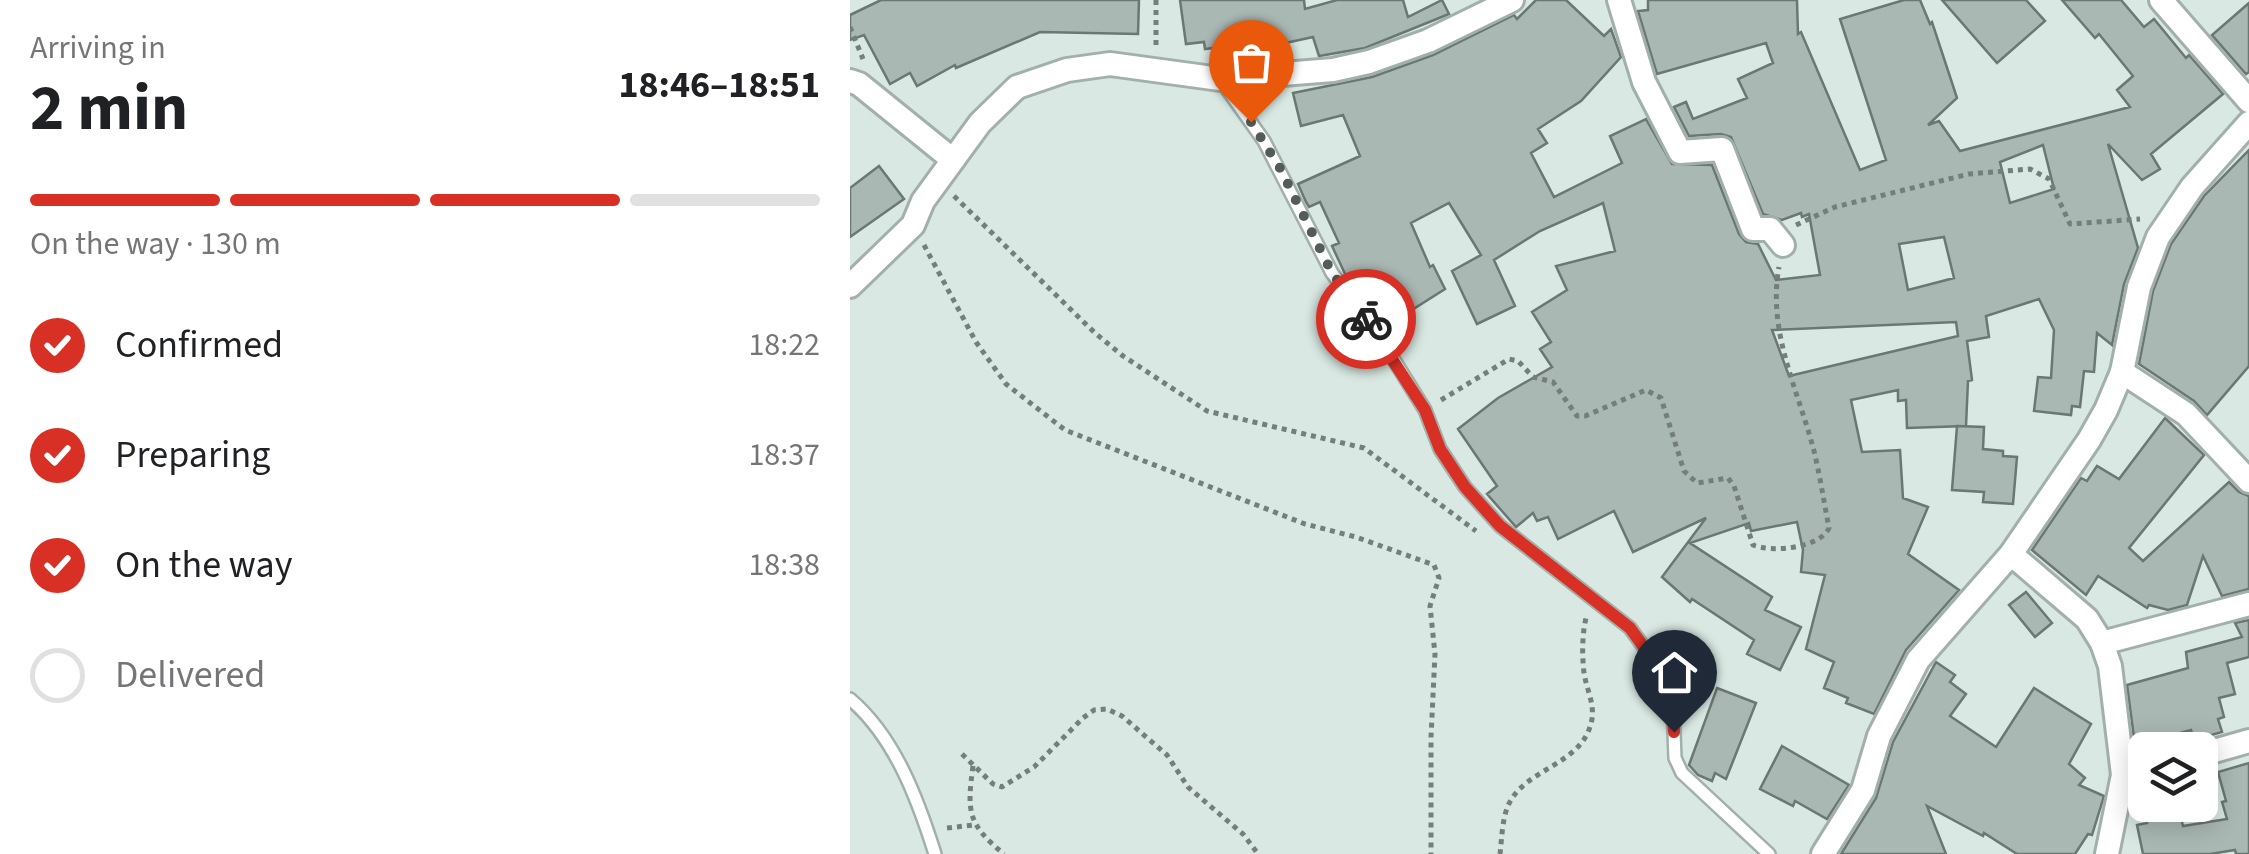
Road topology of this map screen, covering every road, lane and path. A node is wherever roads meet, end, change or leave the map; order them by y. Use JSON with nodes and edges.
{"nodes":[{"id":1,"x":1156,"y":0,"type":"edge"},
{"id":2,"x":1512,"y":0,"type":"edge"},
{"id":3,"x":1619,"y":0,"type":"edge"},
{"id":4,"x":2161,"y":0,"type":"edge"},
{"id":5,"x":1160,"y":72,"type":"junction"},
{"id":6,"x":1220,"y":80,"type":"junction"},
{"id":7,"x":850,"y":81,"type":"edge"},
{"id":8,"x":2249,"y":101,"type":"edge"},
{"id":9,"x":2249,"y":123,"type":"edge"},
{"id":10,"x":953,"y":160,"type":"junction"},
{"id":11,"x":938,"y":180,"type":"junction"},
{"id":12,"x":2173,"y":217,"type":"junction"},
{"id":13,"x":913,"y":225,"type":"junction"},
{"id":14,"x":1783,"y":245,"type":"junction"},
{"id":15,"x":850,"y":286,"type":"edge"},
{"id":16,"x":2122,"y":372,"type":"junction"},
{"id":17,"x":1425,"y":410,"type":"junction"},
{"id":18,"x":2249,"y":480,"type":"edge"},
{"id":19,"x":1484,"y":534,"type":"dead end"},
{"id":20,"x":2012,"y":554,"type":"junction"},
{"id":21,"x":1590,"y":600,"type":"junction"},
{"id":22,"x":2249,"y":604,"type":"edge"},
{"id":23,"x":2102,"y":642,"type":"junction"},
{"id":24,"x":850,"y":700,"type":"edge"},
{"id":25,"x":2249,"y":741,"type":"edge"},
{"id":26,"x":2128,"y":749,"type":"edge"},
{"id":27,"x":2218,"y":750,"type":"edge"},
{"id":28,"x":962,"y":754,"type":"dead end"},
{"id":29,"x":974,"y":765,"type":"junction"},
{"id":30,"x":2128,"y":791,"type":"edge"},
{"id":31,"x":974,"y":824,"type":"junction"},
{"id":32,"x":929,"y":836,"type":"junction"},
{"id":33,"x":935,"y":854,"type":"edge"},
{"id":34,"x":1004,"y":854,"type":"edge"},
{"id":35,"x":1258,"y":854,"type":"edge"},
{"id":36,"x":1431,"y":854,"type":"edge"},
{"id":37,"x":1500,"y":854,"type":"edge"},
{"id":38,"x":1769,"y":854,"type":"edge"},
{"id":39,"x":1823,"y":854,"type":"edge"},
{"id":40,"x":2107,"y":854,"type":"edge"}],
"edges":[{"from":1,"to":5,"type":"path"},
{"from":2,"to":6,"type":"street"},
{"from":3,"to":14,"type":"street"},
{"from":4,"to":8,"type":"street"},
{"from":5,"to":6,"type":"street"},
{"from":5,"to":10,"type":"street"},
{"from":6,"to":17,"type":"lane"},
{"from":7,"to":10,"type":"street"},
{"from":9,"to":12,"type":"street"},
{"from":10,"to":11,"type":"street"},
{"from":11,"to":13,"type":"street"},
{"from":11,"to":19,"type":"path"},
{"from":12,"to":14,"type":"path"},
{"from":12,"to":16,"type":"street"},
{"from":13,"to":15,"type":"street"},
{"from":13,"to":36,"type":"path"},
{"from":14,"to":17,"type":"path"},
{"from":16,"to":18,"type":"street"},
{"from":16,"to":20,"type":"street"},
{"from":17,"to":21,"type":"lane"},
{"from":20,"to":23,"type":"street"},
{"from":20,"to":39,"type":"street"},
{"from":21,"to":37,"type":"path"},
{"from":21,"to":38,"type":"lane"},
{"from":22,"to":23,"type":"street"},
{"from":23,"to":26,"type":"street"},
{"from":24,"to":32,"type":"lane"},
{"from":25,"to":27,"type":"street"},
{"from":28,"to":29,"type":"path"},
{"from":29,"to":31,"type":"path"},
{"from":29,"to":35,"type":"path"},
{"from":30,"to":40,"type":"street"},
{"from":31,"to":32,"type":"path"},
{"from":31,"to":34,"type":"path"},
{"from":32,"to":33,"type":"lane"}]}
